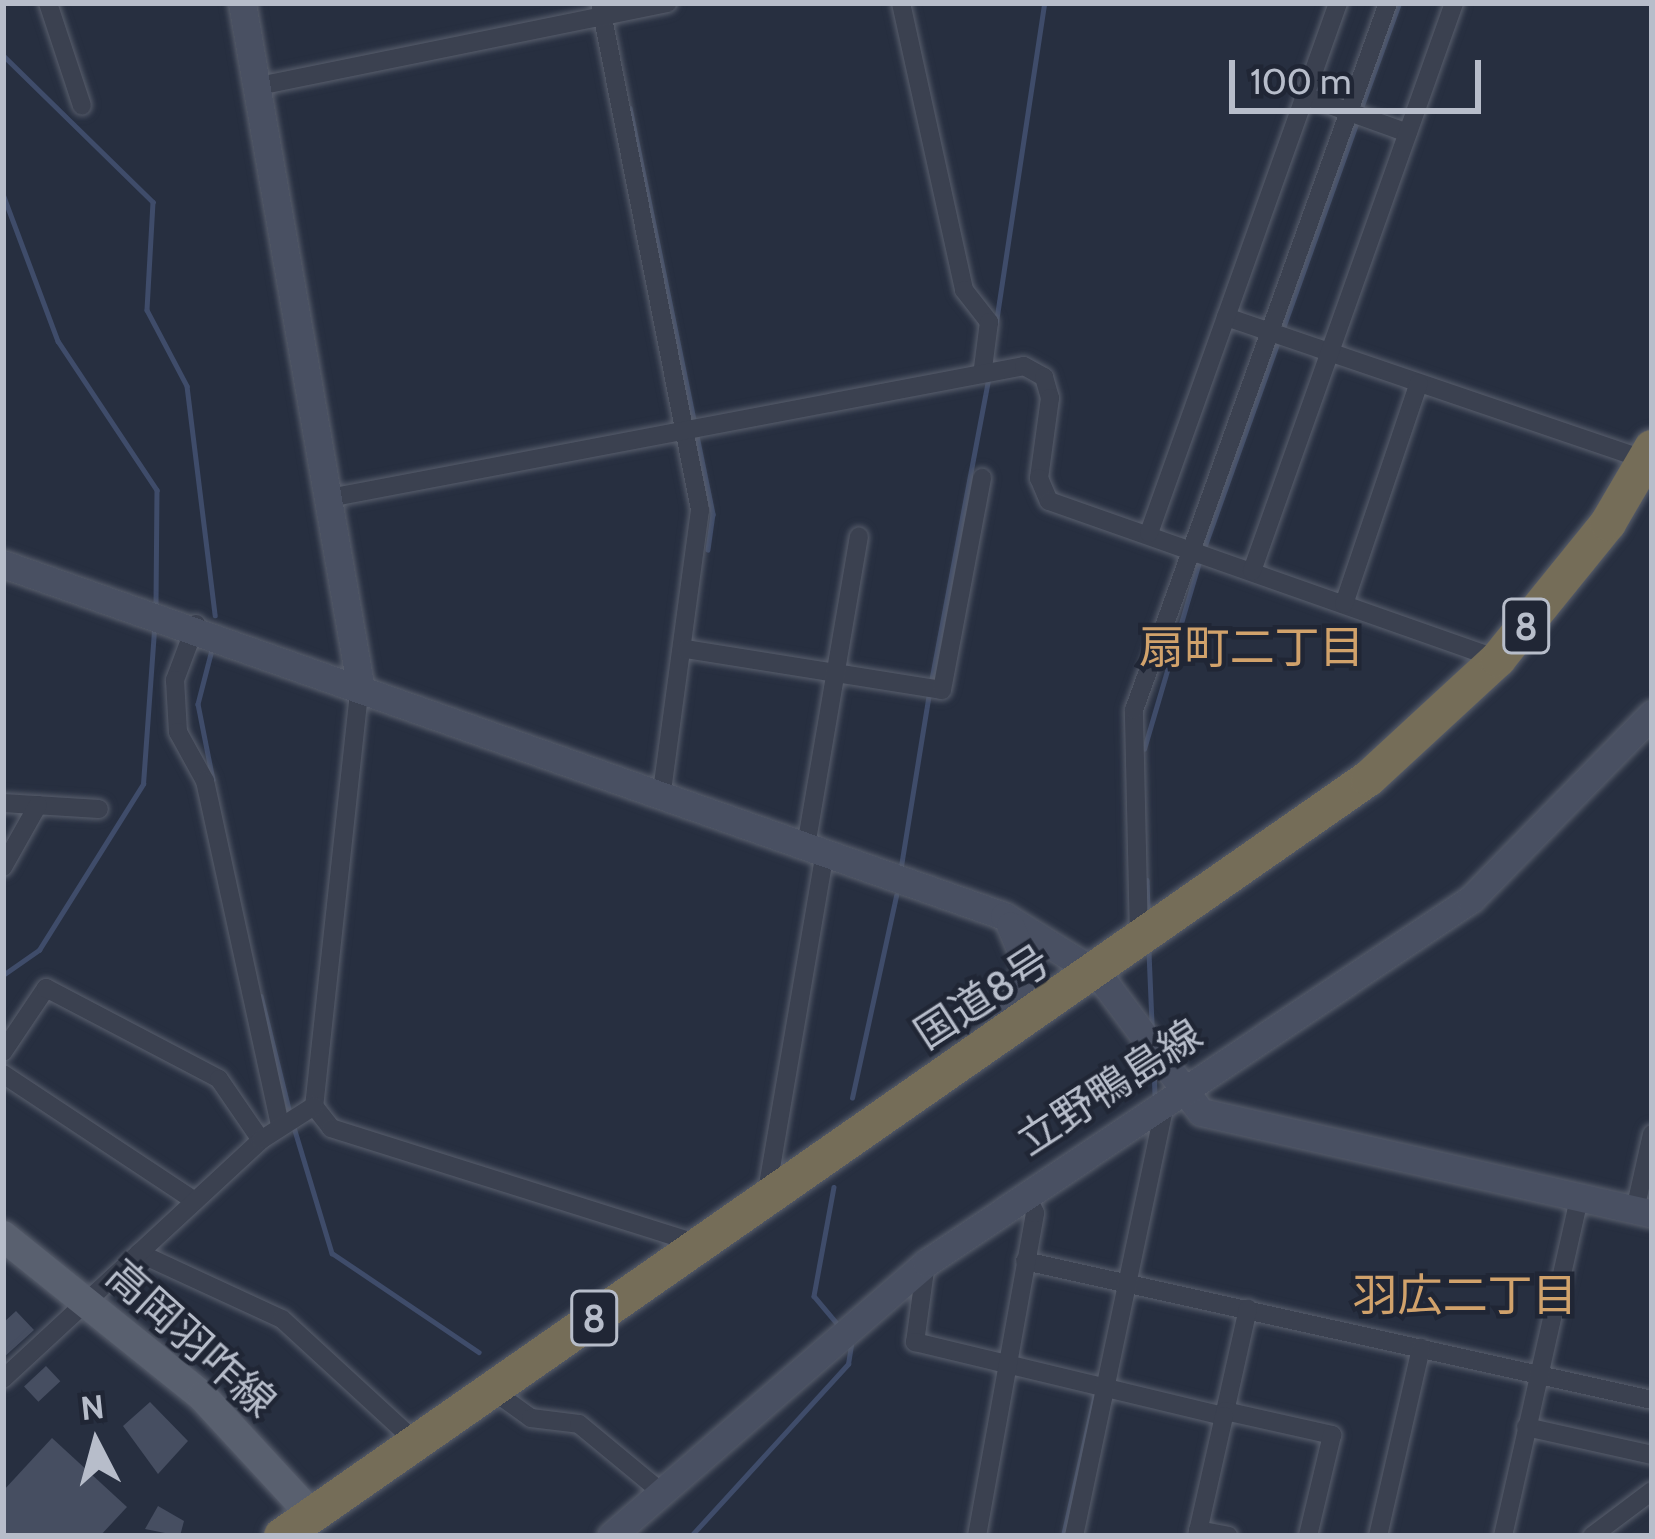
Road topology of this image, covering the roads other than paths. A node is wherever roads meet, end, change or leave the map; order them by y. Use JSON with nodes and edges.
{"nodes":[{"id":1,"x":48,"y":3,"type":"edge"},
{"id":2,"x":242,"y":3,"type":"edge"},
{"id":3,"x":668,"y":3,"type":"edge"},
{"id":4,"x":901,"y":3,"type":"edge"},
{"id":5,"x":1338,"y":3,"type":"edge"},
{"id":6,"x":1388,"y":3,"type":"edge"},
{"id":7,"x":1454,"y":3,"type":"edge"},
{"id":8,"x":607,"y":12,"type":"edge"},
{"id":9,"x":260,"y":86,"type":"junction"},
{"id":10,"x":1305,"y":96,"type":"junction"},
{"id":11,"x":82,"y":106,"type":"dead end"},
{"id":12,"x":1349,"y":112,"type":"junction"},
{"id":13,"x":1408,"y":134,"type":"junction"},
{"id":14,"x":1226,"y":317,"type":"junction"},
{"id":15,"x":1271,"y":332,"type":"junction"},
{"id":16,"x":1330,"y":352,"type":"junction"},
{"id":17,"x":992,"y":367,"type":"junction"},
{"id":18,"x":1419,"y":383,"type":"junction"},
{"id":19,"x":692,"y":426,"type":"junction"},
{"id":20,"x":1649,"y":454,"type":"edge"},
{"id":21,"x":982,"y":478,"type":"dead end"},
{"id":22,"x":329,"y":498,"type":"junction"},
{"id":23,"x":1149,"y":533,"type":"junction"},
{"id":24,"x":859,"y":536,"type":"dead end"},
{"id":25,"x":1192,"y":549,"type":"junction"},
{"id":26,"x":3,"y":563,"type":"edge"},
{"id":27,"x":1252,"y":572,"type":"junction"},
{"id":28,"x":1344,"y":604,"type":"junction"},
{"id":29,"x":183,"y":620,"type":"junction"},
{"id":30,"x":686,"y":649,"type":"junction"},
{"id":31,"x":1498,"y":659,"type":"junction"},
{"id":32,"x":836,"y":673,"type":"junction"},
{"id":33,"x":360,"y":684,"type":"junction"},
{"id":34,"x":1652,"y":713,"type":"edge"},
{"id":35,"x":662,"y":791,"type":"junction"},
{"id":36,"x":3,"y":802,"type":"edge"},
{"id":37,"x":38,"y":805,"type":"junction"},
{"id":38,"x":99,"y":809,"type":"dead end"},
{"id":39,"x":816,"y":849,"type":"junction"},
{"id":40,"x":3,"y":867,"type":"edge"},
{"id":41,"x":1004,"y":916,"type":"junction"},
{"id":42,"x":1140,"y":943,"type":"junction"},
{"id":43,"x":1099,"y":974,"type":"junction"},
{"id":44,"x":999,"y":1039,"type":"junction"},
{"id":45,"x":3,"y":1052,"type":"edge"},
{"id":46,"x":3,"y":1074,"type":"edge"},
{"id":47,"x":1173,"y":1102,"type":"junction"},
{"id":48,"x":314,"y":1106,"type":"junction"},
{"id":49,"x":280,"y":1125,"type":"junction"},
{"id":50,"x":1652,"y":1133,"type":"edge"},
{"id":51,"x":261,"y":1140,"type":"junction"},
{"id":52,"x":1025,"y":1192,"type":"junction"},
{"id":53,"x":766,"y":1197,"type":"junction"},
{"id":54,"x":1579,"y":1199,"type":"junction"},
{"id":55,"x":195,"y":1201,"type":"junction"},
{"id":56,"x":1644,"y":1212,"type":"edge"},
{"id":57,"x":3,"y":1236,"type":"edge"},
{"id":58,"x":698,"y":1244,"type":"junction"},
{"id":59,"x":139,"y":1253,"type":"junction"},
{"id":60,"x":1025,"y":1261,"type":"junction"},
{"id":61,"x":926,"y":1263,"type":"junction"},
{"id":62,"x":1121,"y":1280,"type":"junction"},
{"id":63,"x":90,"y":1299,"type":"junction"},
{"id":64,"x":1248,"y":1309,"type":"junction"},
{"id":65,"x":1421,"y":1348,"type":"junction"},
{"id":66,"x":1001,"y":1366,"type":"junction"},
{"id":67,"x":1539,"y":1375,"type":"junction"},
{"id":68,"x":3,"y":1378,"type":"edge"},
{"id":69,"x":1098,"y":1388,"type":"junction"},
{"id":70,"x":492,"y":1390,"type":"junction"},
{"id":71,"x":1652,"y":1400,"type":"edge"},
{"id":72,"x":1224,"y":1413,"type":"junction"},
{"id":73,"x":1526,"y":1427,"type":"junction"},
{"id":74,"x":417,"y":1443,"type":"junction"},
{"id":75,"x":1652,"y":1455,"type":"edge"},
{"id":76,"x":660,"y":1491,"type":"junction"},
{"id":77,"x":1652,"y":1491,"type":"edge"},
{"id":78,"x":308,"y":1529,"type":"edge"},
{"id":79,"x":1197,"y":1533,"type":"edge"},
{"id":80,"x":610,"y":1536,"type":"edge"},
{"id":81,"x":977,"y":1536,"type":"edge"},
{"id":82,"x":1074,"y":1536,"type":"edge"},
{"id":83,"x":1228,"y":1536,"type":"edge"},
{"id":84,"x":1308,"y":1536,"type":"edge"},
{"id":85,"x":1378,"y":1536,"type":"edge"},
{"id":86,"x":1503,"y":1536,"type":"edge"},
{"id":87,"x":1592,"y":1536,"type":"edge"}],
"edges":[{"from":1,"to":11,"type":"street"},
{"from":2,"to":9,"type":"street"},
{"from":3,"to":8,"type":"street"},
{"from":4,"to":17,"type":"street"},
{"from":5,"to":10,"type":"street"},
{"from":6,"to":12,"type":"street"},
{"from":7,"to":13,"type":"street"},
{"from":8,"to":9,"type":"street"},
{"from":8,"to":19,"type":"street"},
{"from":9,"to":22,"type":"street"},
{"from":10,"to":12,"type":"street"},
{"from":10,"to":14,"type":"street"},
{"from":12,"to":13,"type":"street"},
{"from":12,"to":15,"type":"street"},
{"from":13,"to":16,"type":"street"},
{"from":14,"to":15,"type":"street"},
{"from":14,"to":23,"type":"street"},
{"from":15,"to":16,"type":"street"},
{"from":15,"to":25,"type":"street"},
{"from":16,"to":18,"type":"street"},
{"from":16,"to":27,"type":"street"},
{"from":17,"to":19,"type":"street"},
{"from":17,"to":23,"type":"street"},
{"from":18,"to":20,"type":"street"},
{"from":18,"to":28,"type":"street"},
{"from":19,"to":22,"type":"street"},
{"from":19,"to":30,"type":"street"},
{"from":20,"to":31,"type":"highway","name":"国道8号","number":"8"},
{"from":21,"to":32,"type":"street"},
{"from":22,"to":33,"type":"street"},
{"from":23,"to":25,"type":"street"},
{"from":24,"to":32,"type":"street"},
{"from":25,"to":27,"type":"street"},
{"from":25,"to":42,"type":"street"},
{"from":26,"to":29,"type":"street"},
{"from":27,"to":28,"type":"street"},
{"from":28,"to":31,"type":"street"},
{"from":29,"to":33,"type":"street"},
{"from":29,"to":49,"type":"street"},
{"from":30,"to":32,"type":"street"},
{"from":30,"to":35,"type":"street"},
{"from":31,"to":42,"type":"highway","name":"国道8号","number":"8"},
{"from":32,"to":39,"type":"street"},
{"from":33,"to":35,"type":"street"},
{"from":33,"to":48,"type":"street"},
{"from":34,"to":47,"type":"street","name":"立野鴨島線"},
{"from":35,"to":39,"type":"street"},
{"from":36,"to":37,"type":"street"},
{"from":37,"to":38,"type":"street"},
{"from":37,"to":40,"type":"street"},
{"from":39,"to":41,"type":"street"},
{"from":39,"to":53,"type":"street"},
{"from":41,"to":43,"type":"street"},
{"from":41,"to":44,"type":"street"},
{"from":42,"to":43,"type":"highway","name":"国道8号","number":"8"},
{"from":43,"to":44,"type":"highway","name":"国道8号","number":"8"},
{"from":43,"to":47,"type":"street"},
{"from":44,"to":53,"type":"highway","name":"国道8号","number":"8"},
{"from":45,"to":51,"type":"street"},
{"from":46,"to":55,"type":"street"},
{"from":47,"to":52,"type":"street","name":"立野鴨島線"},
{"from":47,"to":54,"type":"street"},
{"from":47,"to":62,"type":"street"},
{"from":48,"to":49,"type":"street"},
{"from":48,"to":58,"type":"street"},
{"from":49,"to":51,"type":"street"},
{"from":50,"to":56,"type":"street"},
{"from":51,"to":55,"type":"street"},
{"from":52,"to":60,"type":"street"},
{"from":52,"to":61,"type":"street","name":"立野鴨島線"},
{"from":53,"to":58,"type":"highway","name":"国道8号","number":"8"},
{"from":54,"to":56,"type":"street"},
{"from":54,"to":67,"type":"street"},
{"from":55,"to":59,"type":"street"},
{"from":57,"to":63,"type":"main road","name":"高岡羽咋線"},
{"from":58,"to":70,"type":"highway","name":"国道8号","number":"8"},
{"from":59,"to":63,"type":"street"},
{"from":59,"to":74,"type":"street"},
{"from":60,"to":62,"type":"street"},
{"from":60,"to":66,"type":"street"},
{"from":61,"to":66,"type":"street"},
{"from":61,"to":76,"type":"street","name":"立野鴨島線"},
{"from":62,"to":64,"type":"street"},
{"from":62,"to":69,"type":"street"},
{"from":63,"to":68,"type":"street"},
{"from":63,"to":78,"type":"main road","name":"高岡羽咋線"},
{"from":64,"to":65,"type":"street"},
{"from":64,"to":72,"type":"street"},
{"from":65,"to":67,"type":"street"},
{"from":65,"to":85,"type":"street"},
{"from":66,"to":69,"type":"street"},
{"from":66,"to":81,"type":"street"},
{"from":67,"to":71,"type":"street"},
{"from":67,"to":73,"type":"street"},
{"from":69,"to":72,"type":"street"},
{"from":69,"to":82,"type":"street"},
{"from":70,"to":74,"type":"highway","name":"国道8号","number":"8"},
{"from":70,"to":76,"type":"street"},
{"from":72,"to":79,"type":"street"},
{"from":72,"to":84,"type":"street"},
{"from":73,"to":75,"type":"street"},
{"from":73,"to":86,"type":"street"},
{"from":74,"to":78,"type":"highway","name":"国道8号","number":"8"},
{"from":76,"to":80,"type":"street","name":"立野鴨島線"},
{"from":77,"to":87,"type":"street"},
{"from":79,"to":83,"type":"street"}]}
